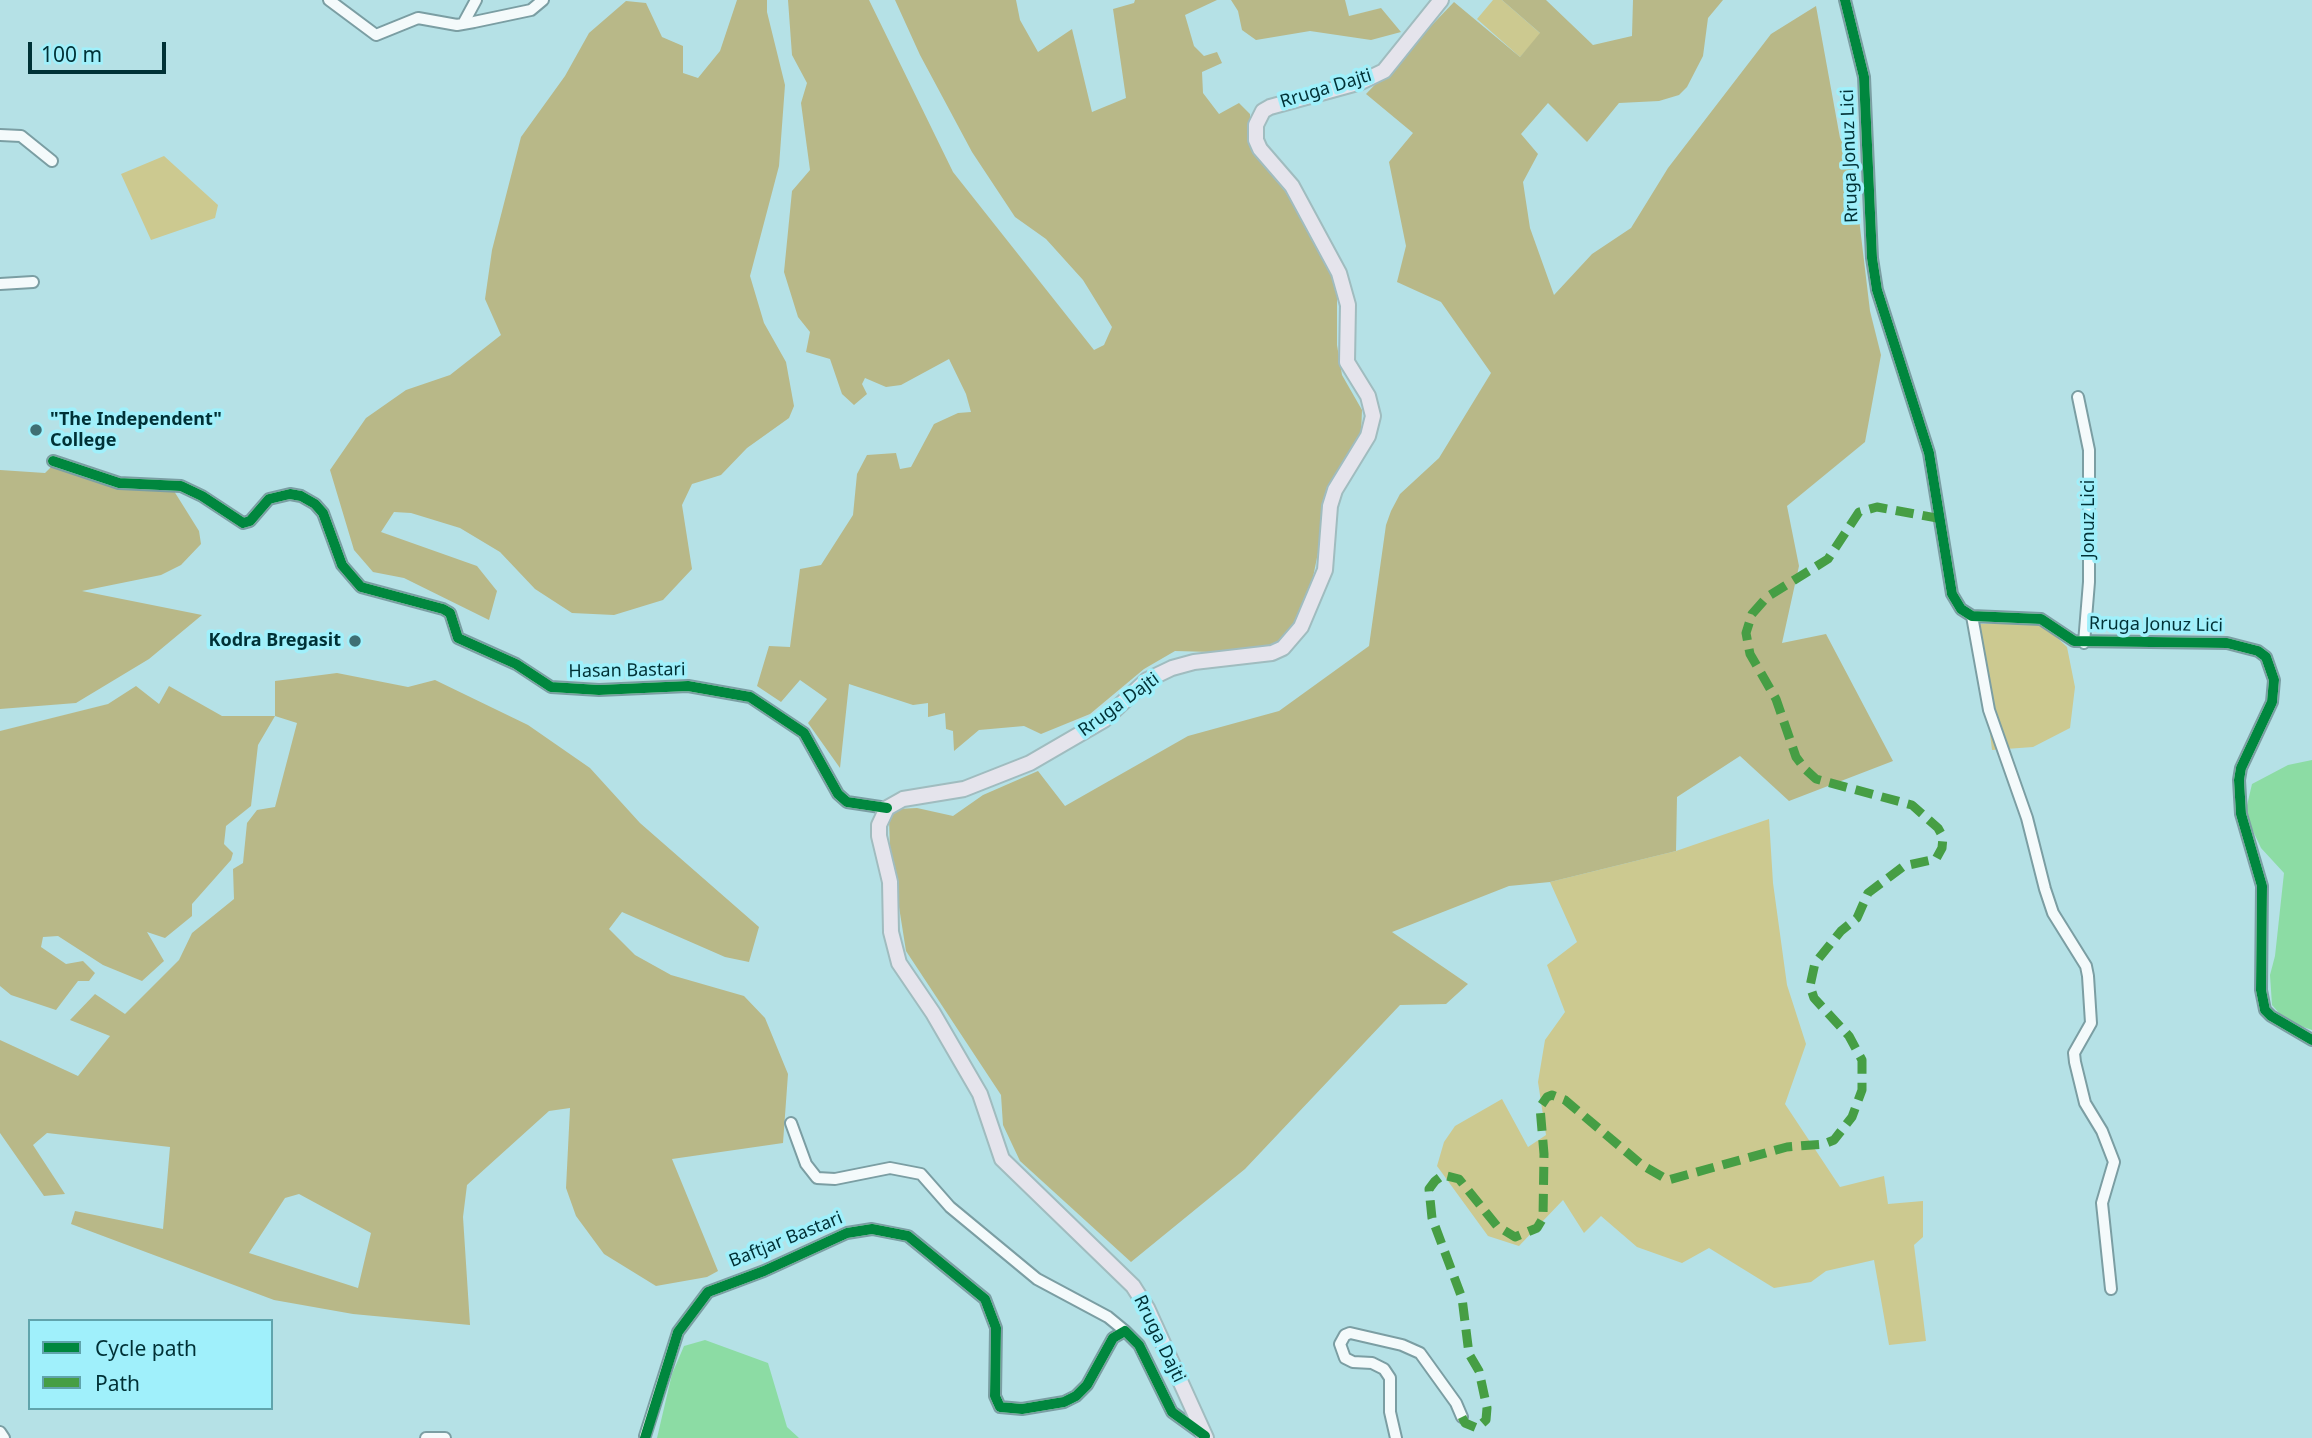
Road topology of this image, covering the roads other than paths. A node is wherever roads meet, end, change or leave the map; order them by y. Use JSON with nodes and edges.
{"nodes":[{"id":1,"x":329,"y":0,"type":"edge"},
{"id":2,"x":476,"y":0,"type":"edge"},
{"id":3,"x":543,"y":0,"type":"edge"},
{"id":4,"x":1441,"y":0,"type":"edge"},
{"id":5,"x":1845,"y":0,"type":"edge"},
{"id":6,"x":463,"y":24,"type":"junction"},
{"id":7,"x":0,"y":135,"type":"edge"},
{"id":8,"x":52,"y":161,"type":"dead end"},
{"id":9,"x":33,"y":282,"type":"dead end"},
{"id":10,"x":0,"y":284,"type":"edge"},
{"id":11,"x":2078,"y":397,"type":"dead end"},
{"id":12,"x":53,"y":461,"type":"dead end"},
{"id":13,"x":1972,"y":616,"type":"junction"},
{"id":14,"x":2084,"y":643,"type":"junction"},
{"id":15,"x":887,"y":808,"type":"junction"},
{"id":16,"x":2312,"y":1040,"type":"edge"},
{"id":17,"x":791,"y":1123,"type":"dead end"},
{"id":18,"x":2111,"y":1289,"type":"dead end"},
{"id":19,"x":1125,"y":1331,"type":"junction"},
{"id":20,"x":1462,"y":1417,"type":"dead end"},
{"id":21,"x":0,"y":1432,"type":"edge"},
{"id":22,"x":643,"y":1437,"type":"edge"},
{"id":23,"x":1206,"y":1437,"type":"edge"},
{"id":24,"x":4,"y":1438,"type":"edge"},
{"id":25,"x":426,"y":1438,"type":"edge"},
{"id":26,"x":445,"y":1438,"type":"edge"},
{"id":27,"x":1396,"y":1438,"type":"edge"}],
"edges":[{"from":1,"to":6,"type":"street"},
{"from":2,"to":6,"type":"street"},
{"from":3,"to":6,"type":"street"},
{"from":4,"to":15,"type":"main road","name":"Rruga Dajti"},
{"from":5,"to":13,"type":"street","name":"Rruga Jonuz Lici"},
{"from":7,"to":8,"type":"street"},
{"from":9,"to":10,"type":"street"},
{"from":11,"to":14,"type":"street","name":"Jonuz Lici"},
{"from":12,"to":15,"type":"street","name":"Hasan Bastari"},
{"from":13,"to":14,"type":"street","name":"Rruga Jonuz Lici"},
{"from":13,"to":18,"type":"street"},
{"from":14,"to":16,"type":"street","name":"Rruga Jonuz Lici"},
{"from":15,"to":23,"type":"main road","name":"Rruga Dajti"},
{"from":17,"to":19,"type":"street"},
{"from":19,"to":22,"type":"street","name":"Baftjar Bastari"},
{"from":19,"to":23,"type":"street"},
{"from":20,"to":27,"type":"street"},
{"from":21,"to":24,"type":"street"},
{"from":25,"to":26,"type":"street"}]}
